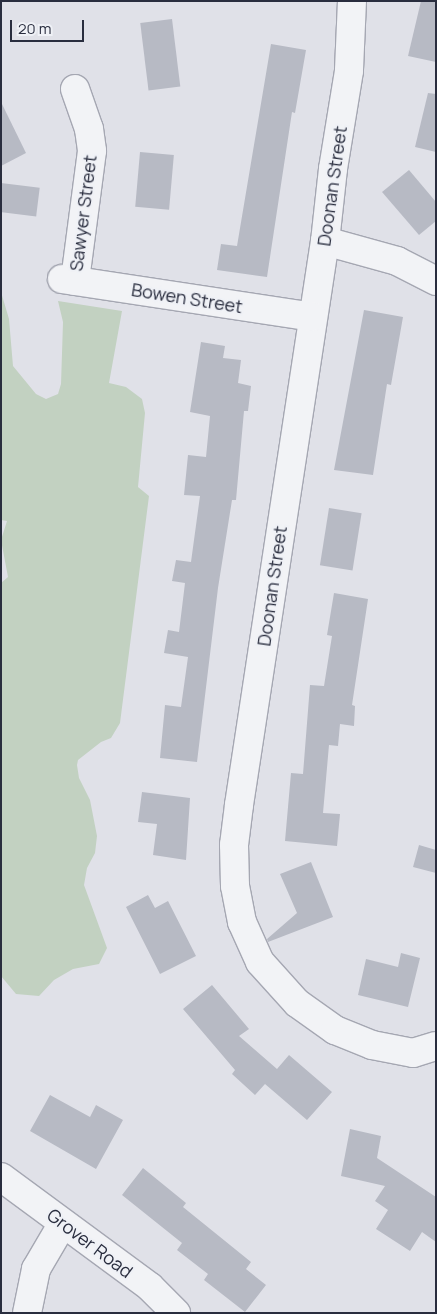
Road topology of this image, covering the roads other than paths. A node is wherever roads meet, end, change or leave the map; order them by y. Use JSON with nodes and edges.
{"nodes":[{"id":1,"x":352,"y":1,"type":"edge"},
{"id":2,"x":74,"y":89,"type":"dead end"},
{"id":3,"x":325,"y":241,"type":"junction"},
{"id":4,"x":68,"y":280,"type":"joint"},
{"id":5,"x":436,"y":280,"type":"edge"},
{"id":6,"x":312,"y":316,"type":"junction"},
{"id":7,"x":436,"y":1046,"type":"edge"},
{"id":8,"x":1,"y":1177,"type":"edge"},
{"id":9,"x":63,"y":1223,"type":"junction"},
{"id":10,"x":27,"y":1313,"type":"edge"},
{"id":11,"x":176,"y":1313,"type":"edge"}],
"edges":[{"from":1,"to":3,"type":"street","name":"Doonan Street"},
{"from":2,"to":4,"type":"street","name":"Sawyer Street"},
{"from":3,"to":5,"type":"street"},
{"from":3,"to":6,"type":"street","name":"Doonan Street"},
{"from":4,"to":6,"type":"street","name":"Bowen Street"},
{"from":6,"to":7,"type":"street","name":"Doonan Street"},
{"from":8,"to":9,"type":"street","name":"Grover Road"},
{"from":9,"to":10,"type":"street"},
{"from":9,"to":11,"type":"street","name":"Grover Road"}]}
